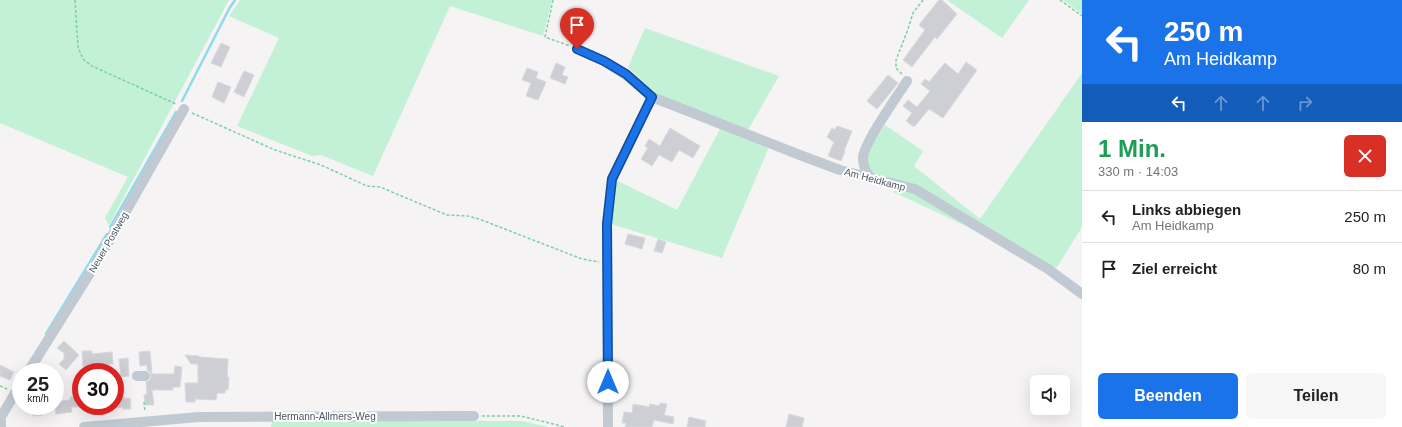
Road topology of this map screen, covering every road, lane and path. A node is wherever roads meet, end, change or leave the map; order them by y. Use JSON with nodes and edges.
{"nodes":[{"id":1,"x":75,"y":0,"type":"edge"},
{"id":2,"x":553,"y":0,"type":"edge"},
{"id":3,"x":923,"y":0,"type":"edge"},
{"id":4,"x":1060,"y":0,"type":"edge"},
{"id":5,"x":1082,"y":16,"type":"edge"},
{"id":6,"x":577,"y":49,"type":"joint"},
{"id":7,"x":907,"y":81,"type":"joint"},
{"id":8,"x":652,"y":97,"type":"junction"},
{"id":9,"x":184,"y":109,"type":"junction"},
{"id":10,"x":870,"y":178,"type":"junction"},
{"id":11,"x":607,"y":262,"type":"junction"},
{"id":12,"x":1082,"y":294,"type":"edge"},
{"id":13,"x":34,"y":363,"type":"edge"},
{"id":14,"x":12,"y":398,"type":"edge"},
{"id":15,"x":144,"y":402,"type":"dead end"},
{"id":16,"x":474,"y":416,"type":"joint"},
{"id":17,"x":145,"y":422,"type":"junction"},
{"id":18,"x":223,"y":422,"type":"edge"},
{"id":19,"x":1,"y":427,"type":"edge"},
{"id":20,"x":84,"y":427,"type":"edge"},
{"id":21,"x":565,"y":427,"type":"edge"},
{"id":22,"x":608,"y":427,"type":"edge"}],
"edges":[{"from":1,"to":9,"type":"path"},
{"from":2,"to":6,"type":"path"},
{"from":3,"to":7,"type":"path"},
{"from":4,"to":5,"type":"path"},
{"from":6,"to":8,"type":"street","name":"Am Heidkamp"},
{"from":7,"to":10,"type":"street"},
{"from":8,"to":10,"type":"street","name":"Am Heidkamp"},
{"from":8,"to":11,"type":"street"},
{"from":9,"to":11,"type":"path"},
{"from":9,"to":13,"type":"street","name":"Neuer Postweg"},
{"from":10,"to":12,"type":"street","name":"Am Heidkamp"},
{"from":11,"to":22,"type":"street"},
{"from":14,"to":19,"type":"street"},
{"from":15,"to":17,"type":"path"},
{"from":16,"to":18,"type":"street","name":"Hermann-Allmers-Weg"},
{"from":16,"to":21,"type":"path"},
{"from":17,"to":18,"type":"street","name":"Hermann-Allmers-Weg"},
{"from":17,"to":20,"type":"street","name":"Hermann-Allmers-Weg"}]}
